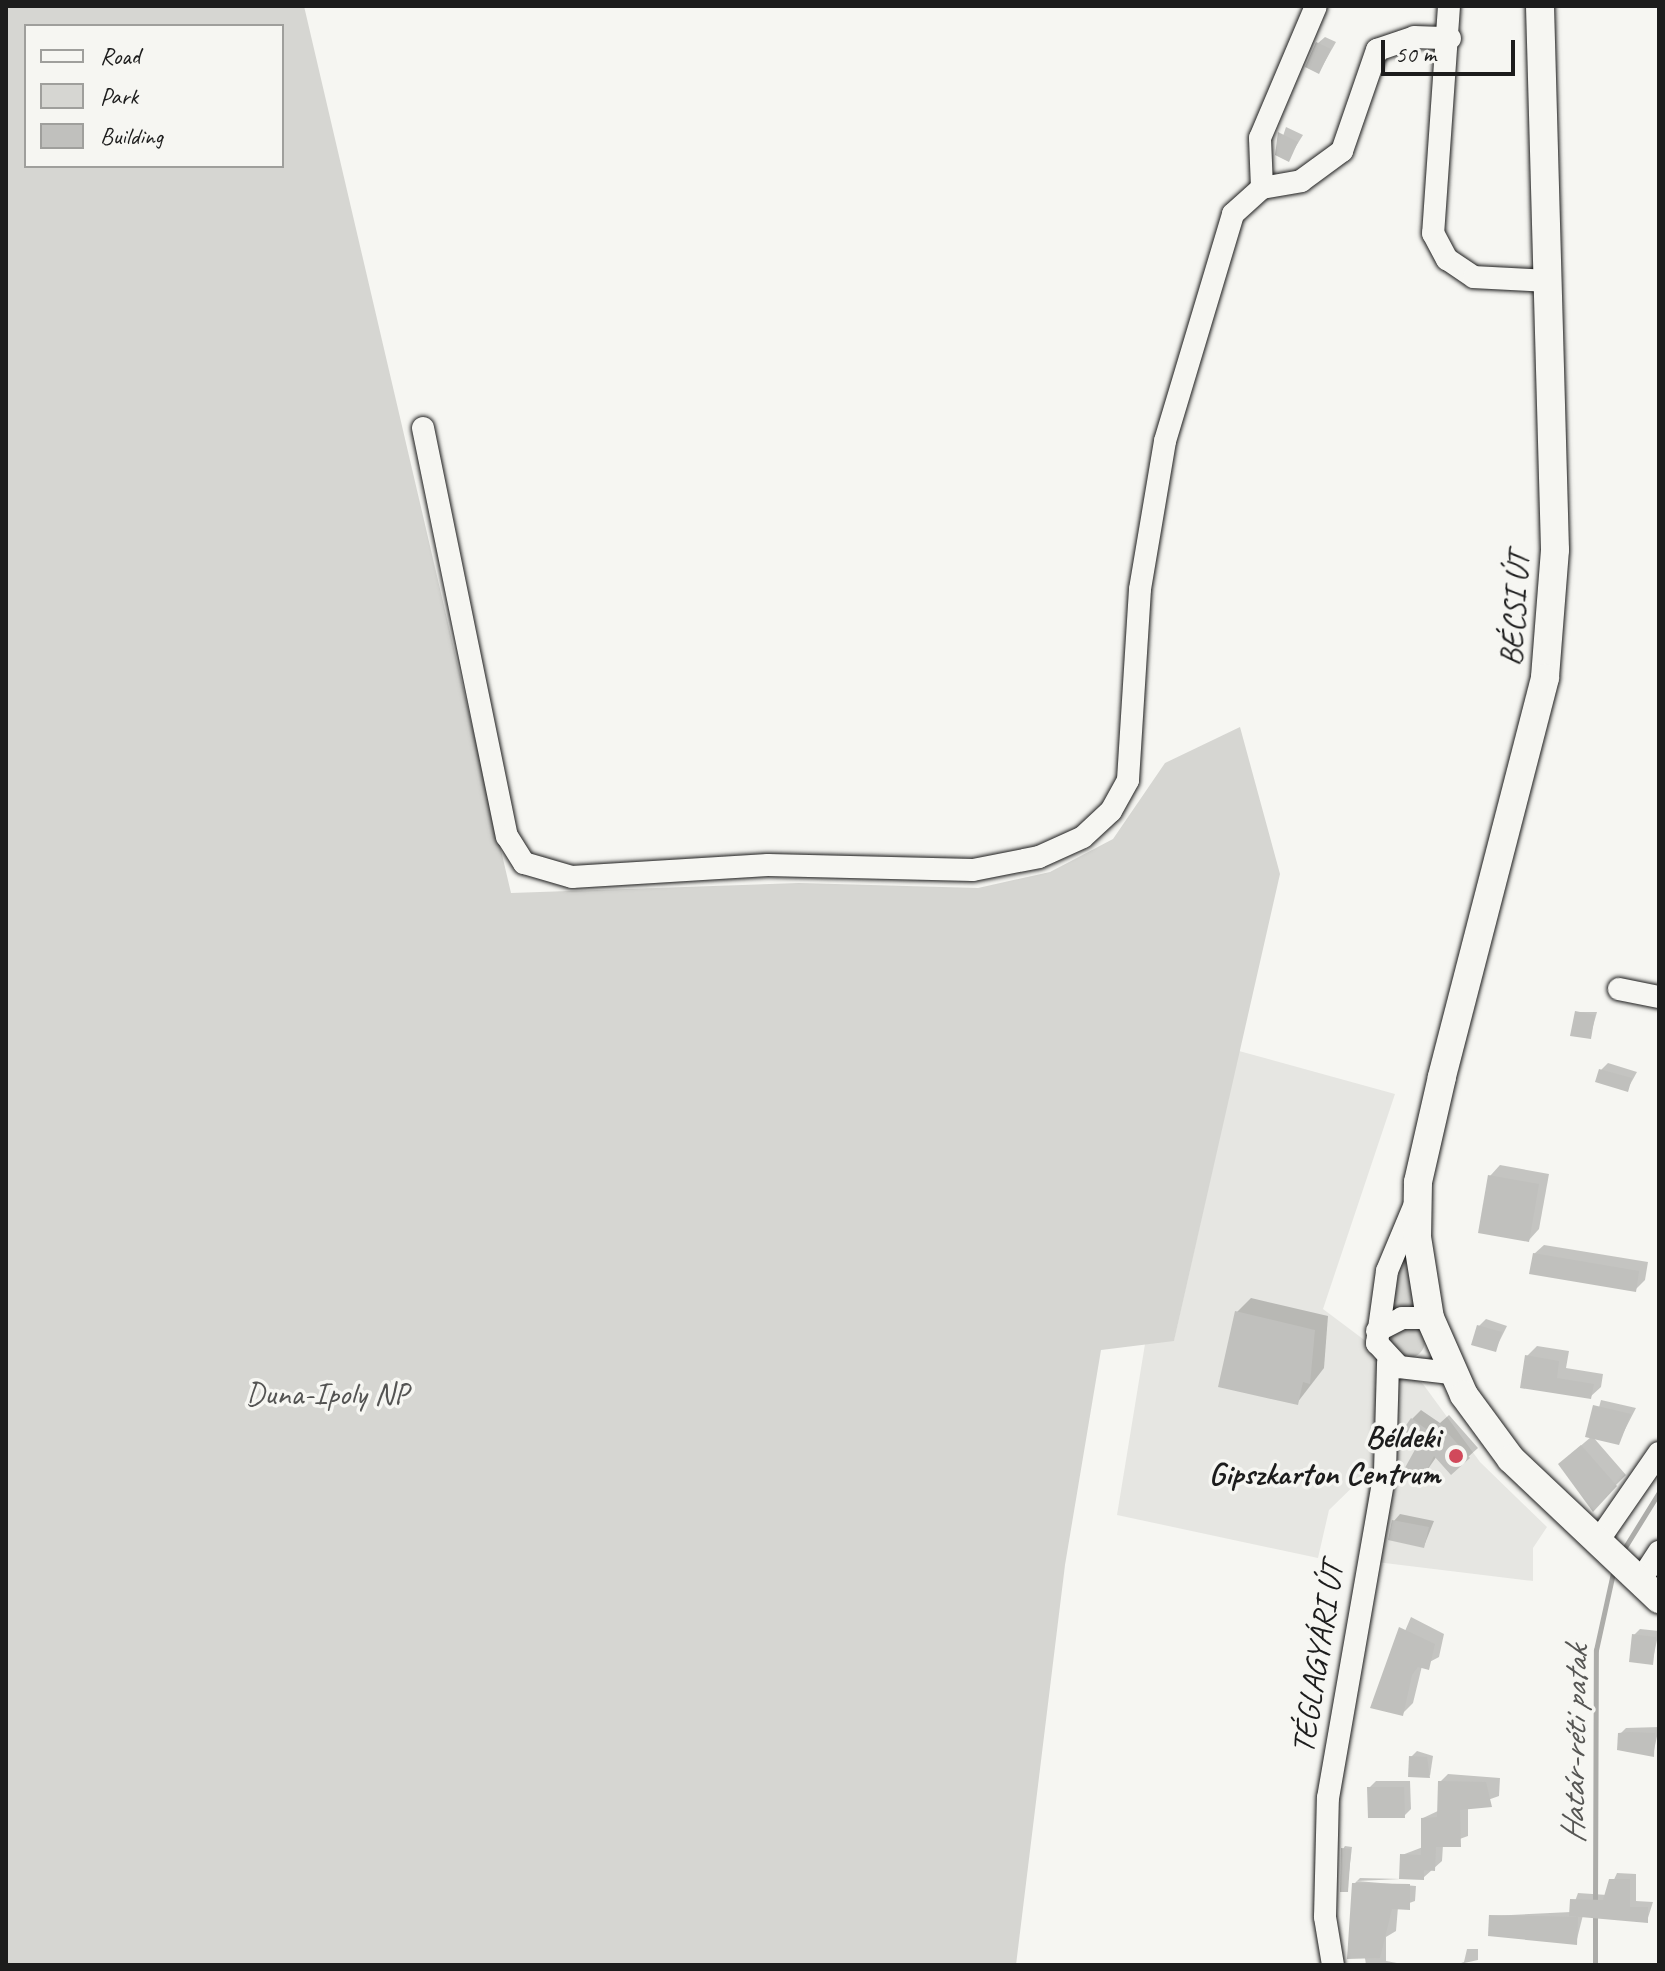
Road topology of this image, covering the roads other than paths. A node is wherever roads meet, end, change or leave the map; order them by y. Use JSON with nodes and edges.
{"nodes":[{"id":1,"x":1316,"y":6,"type":"edge"},
{"id":2,"x":1449,"y":6,"type":"edge"},
{"id":3,"x":1540,"y":6,"type":"edge"},
{"id":4,"x":1450,"y":38,"type":"junction"},
{"id":5,"x":1262,"y":188,"type":"junction"},
{"id":6,"x":1548,"y":281,"type":"junction"},
{"id":7,"x":423,"y":428,"type":"dead end"},
{"id":8,"x":1619,"y":989,"type":"dead end"},
{"id":9,"x":1659,"y":997,"type":"edge"},
{"id":10,"x":1416,"y":1202,"type":"junction"},
{"id":11,"x":1430,"y":1318,"type":"junction"},
{"id":12,"x":1377,"y":1331,"type":"junction"},
{"id":13,"x":1388,"y":1362,"type":"junction"},
{"id":14,"x":1441,"y":1363,"type":"junction"},
{"id":15,"x":1659,"y":1453,"type":"edge"},
{"id":16,"x":1598,"y":1541,"type":"junction"},
{"id":17,"x":1659,"y":1552,"type":"edge"},
{"id":18,"x":1649,"y":1590,"type":"edge"},
{"id":19,"x":1333,"y":1965,"type":"edge"}],
"edges":[{"from":1,"to":5,"type":"street"},
{"from":2,"to":4,"type":"street"},
{"from":3,"to":6,"type":"main road","name":"BÉCSI ÚT"},
{"from":4,"to":5,"type":"street"},
{"from":4,"to":6,"type":"street"},
{"from":5,"to":7,"type":"street"},
{"from":6,"to":10,"type":"main road","name":"BÉCSI ÚT"},
{"from":8,"to":9,"type":"street"},
{"from":10,"to":11,"type":"main road"},
{"from":10,"to":12,"type":"street"},
{"from":11,"to":12,"type":"street"},
{"from":11,"to":14,"type":"main road"},
{"from":12,"to":13,"type":"street"},
{"from":13,"to":14,"type":"street"},
{"from":13,"to":19,"type":"street","name":"TÉGLAGYÁRI ÚT"},
{"from":14,"to":16,"type":"main road"},
{"from":15,"to":16,"type":"street"},
{"from":16,"to":18,"type":"main road"},
{"from":17,"to":18,"type":"street"}]}
